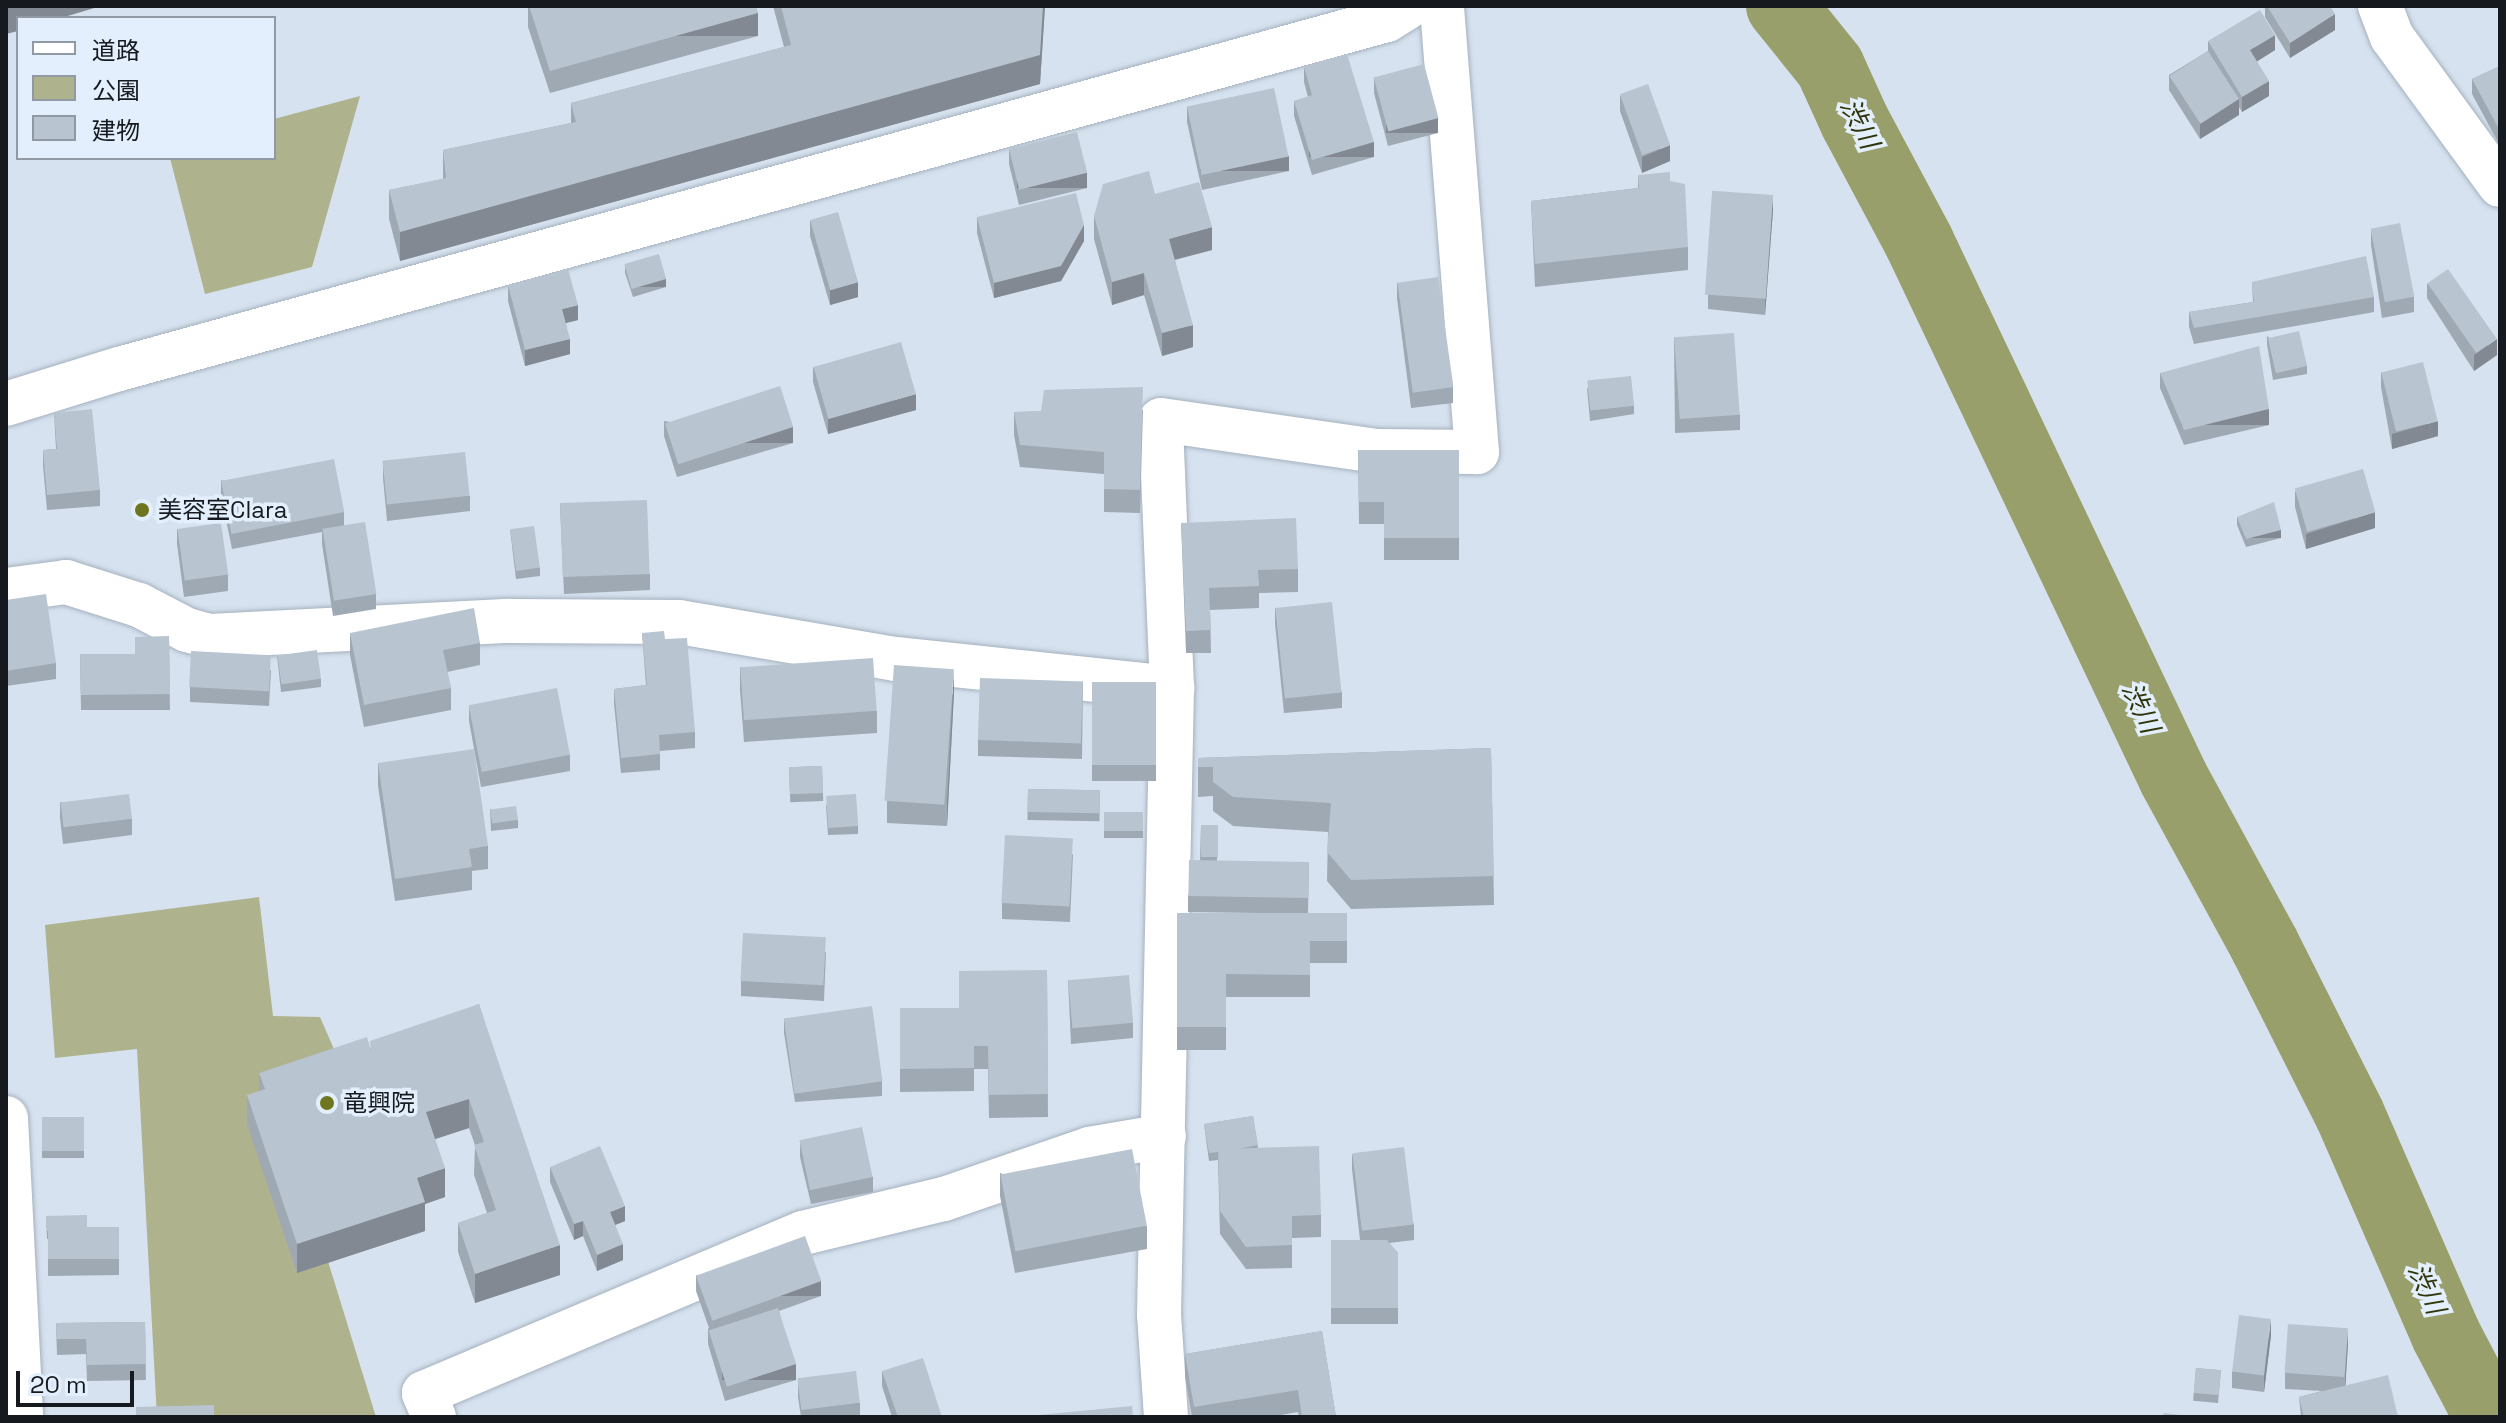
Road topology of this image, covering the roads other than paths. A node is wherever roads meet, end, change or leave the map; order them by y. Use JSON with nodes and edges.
{"nodes":[{"id":1,"x":1409,"y":6,"type":"edge"},
{"id":2,"x":1442,"y":6,"type":"edge"},
{"id":3,"x":2380,"y":6,"type":"edge"},
{"id":4,"x":2500,"y":185,"type":"edge"},
{"id":5,"x":6,"y":404,"type":"edge"},
{"id":6,"x":6,"y":590,"type":"edge"},
{"id":7,"x":1172,"y":688,"type":"junction"},
{"id":8,"x":6,"y":1118,"type":"edge"},
{"id":9,"x":1164,"y":1136,"type":"junction"},
{"id":10,"x":21,"y":1417,"type":"edge"},
{"id":11,"x":434,"y":1417,"type":"edge"},
{"id":12,"x":1166,"y":1417,"type":"edge"}],
"edges":[{"from":1,"to":5,"type":"street"},
{"from":2,"to":7,"type":"street"},
{"from":3,"to":4,"type":"street"},
{"from":6,"to":7,"type":"street"},
{"from":7,"to":9,"type":"street"},
{"from":8,"to":10,"type":"street"},
{"from":9,"to":11,"type":"street"},
{"from":9,"to":12,"type":"street"}]}
